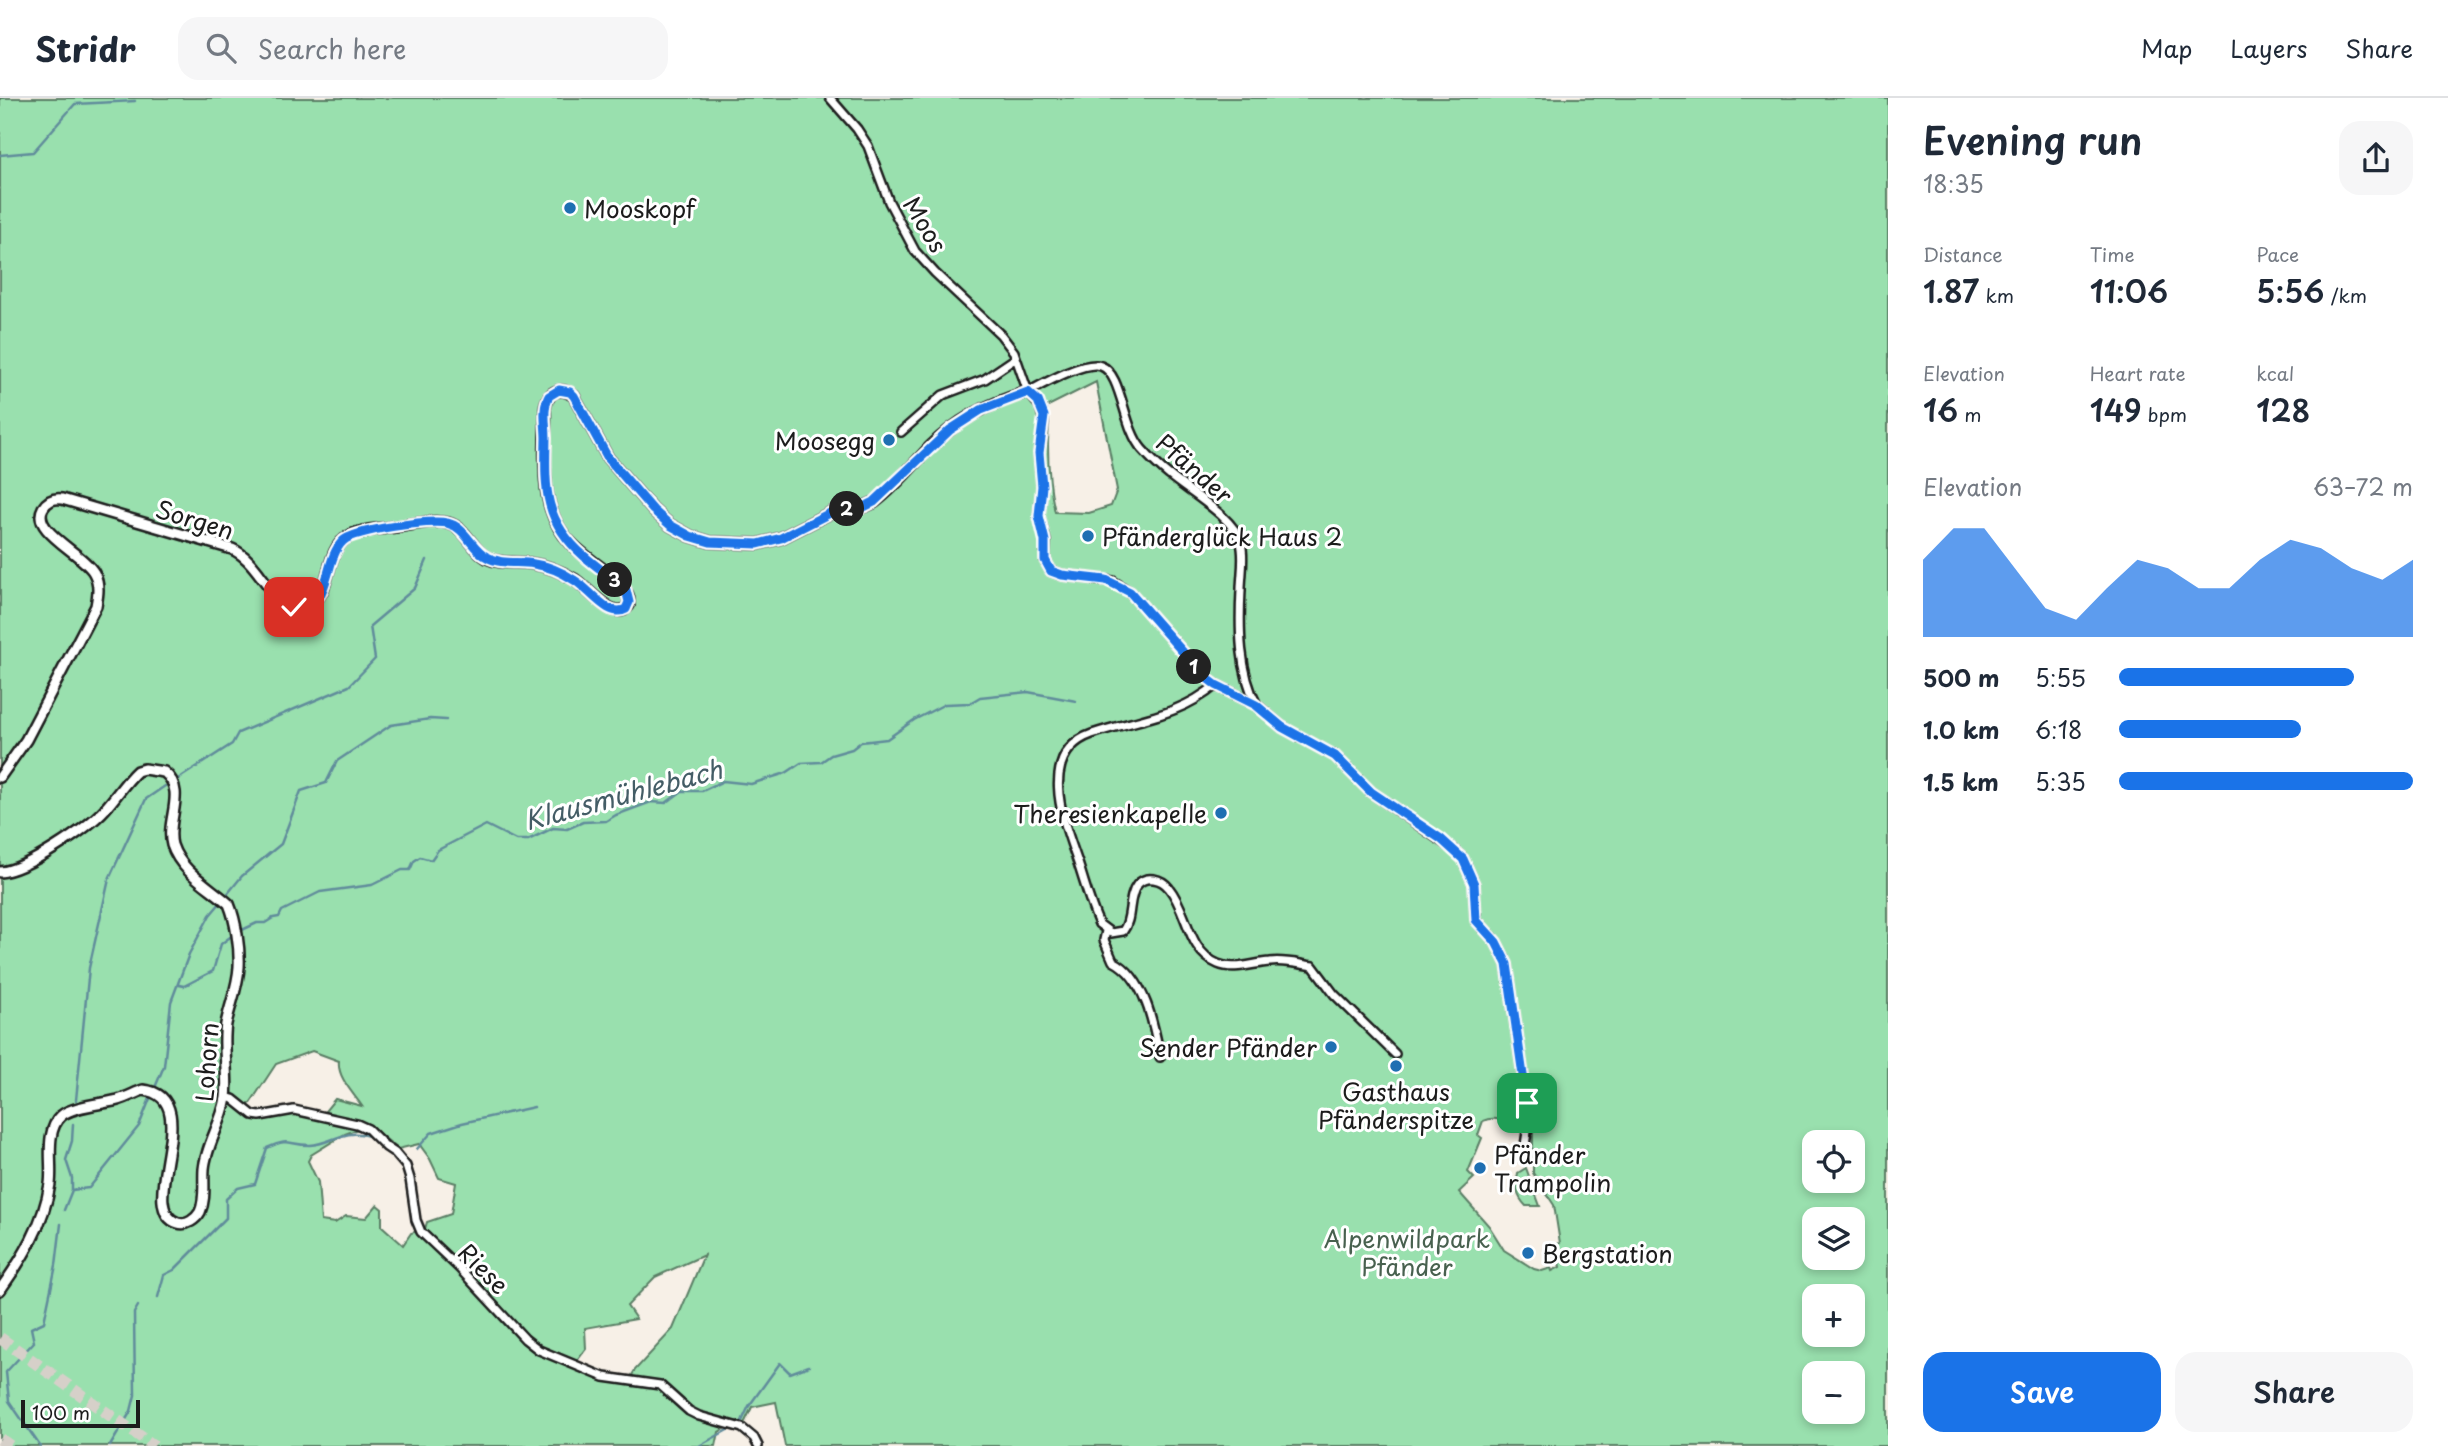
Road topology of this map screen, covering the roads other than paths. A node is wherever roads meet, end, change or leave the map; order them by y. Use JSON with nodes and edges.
{"nodes":[{"id":1,"x":830,"y":98,"type":"edge"},
{"id":2,"x":1016,"y":358,"type":"junction"},
{"id":3,"x":1028,"y":392,"type":"junction"},
{"id":4,"x":901,"y":432,"type":"dead end"},
{"id":5,"x":1216,"y":685,"type":"junction"},
{"id":6,"x":1256,"y":705,"type":"junction"},
{"id":7,"x":0,"y":777,"type":"edge"},
{"id":8,"x":0,"y":872,"type":"edge"},
{"id":9,"x":1106,"y":931,"type":"junction"},
{"id":10,"x":1395,"y":1054,"type":"dead end"},
{"id":11,"x":1160,"y":1057,"type":"dead end"},
{"id":12,"x":226,"y":1097,"type":"junction"},
{"id":13,"x":1523,"y":1159,"type":"dead end"},
{"id":14,"x":0,"y":1290,"type":"edge"},
{"id":15,"x":758,"y":1446,"type":"edge"}],
"edges":[{"from":1,"to":2,"type":"street","name":"Moos"},
{"from":2,"to":3,"type":"street","name":"Moos"},
{"from":2,"to":4,"type":"street"},
{"from":3,"to":5,"type":"street"},
{"from":3,"to":6,"type":"street","name":"Pfänder"},
{"from":3,"to":7,"type":"street","name":"Sorgen"},
{"from":5,"to":6,"type":"street"},
{"from":5,"to":9,"type":"street"},
{"from":6,"to":13,"type":"street"},
{"from":8,"to":12,"type":"street","name":"Lohorn"},
{"from":9,"to":10,"type":"street"},
{"from":9,"to":11,"type":"street"},
{"from":12,"to":14,"type":"street","name":"Lohorn"},
{"from":12,"to":15,"type":"street","name":"Riese"}]}
